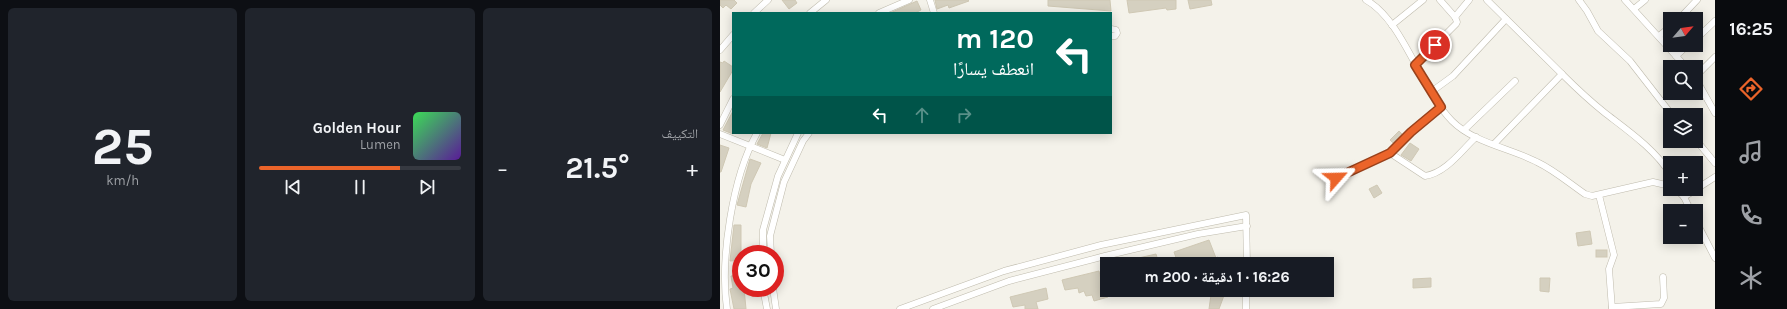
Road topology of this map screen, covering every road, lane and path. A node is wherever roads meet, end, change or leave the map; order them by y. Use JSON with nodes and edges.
{"nodes":[{"id":1,"x":768,"y":0,"type":"edge"},
{"id":2,"x":826,"y":0,"type":"edge"},
{"id":3,"x":909,"y":0,"type":"edge"},
{"id":4,"x":930,"y":0,"type":"edge"},
{"id":5,"x":1366,"y":0,"type":"edge"},
{"id":6,"x":1423,"y":0,"type":"edge"},
{"id":7,"x":1440,"y":0,"type":"edge"},
{"id":8,"x":1469,"y":0,"type":"edge"},
{"id":9,"x":1487,"y":0,"type":"edge"},
{"id":10,"x":1579,"y":0,"type":"edge"},
{"id":11,"x":1625,"y":0,"type":"edge"},
{"id":12,"x":1645,"y":0,"type":"edge"},
{"id":13,"x":1687,"y":0,"type":"edge"},
{"id":14,"x":1697,"y":0,"type":"edge"},
{"id":15,"x":1692,"y":6,"type":"junction"},
{"id":16,"x":1634,"y":9,"type":"junction"},
{"id":17,"x":755,"y":12,"type":"edge"},
{"id":18,"x":811,"y":12,"type":"edge"},
{"id":19,"x":881,"y":12,"type":"edge"},
{"id":20,"x":934,"y":12,"type":"edge"},
{"id":21,"x":1686,"y":12,"type":"edge"},
{"id":22,"x":1455,"y":17,"type":"junction"},
{"id":23,"x":1506,"y":19,"type":"junction"},
{"id":24,"x":1715,"y":21,"type":"edge"},
{"id":25,"x":1392,"y":25,"type":"junction"},
{"id":26,"x":1112,"y":29,"type":"edge"},
{"id":27,"x":1703,"y":32,"type":"edge"},
{"id":28,"x":1663,"y":33,"type":"edge"},
{"id":29,"x":732,"y":36,"type":"edge"},
{"id":30,"x":1112,"y":36,"type":"edge"},
{"id":31,"x":1659,"y":36,"type":"junction"},
{"id":32,"x":720,"y":50,"type":"edge"},
{"id":33,"x":1680,"y":52,"type":"edge"},
{"id":34,"x":1676,"y":56,"type":"junction"},
{"id":35,"x":1715,"y":57,"type":"edge"},
{"id":36,"x":1680,"y":60,"type":"edge"},
{"id":37,"x":1415,"y":65,"type":"junction"},
{"id":38,"x":1703,"y":70,"type":"edge"},
{"id":39,"x":1562,"y":74,"type":"junction"},
{"id":40,"x":1515,"y":81,"type":"dead end"},
{"id":41,"x":1703,"y":90,"type":"edge"},
{"id":42,"x":1431,"y":92,"type":"junction"},
{"id":43,"x":732,"y":101,"type":"edge"},
{"id":44,"x":1441,"y":107,"type":"junction"},
{"id":45,"x":1667,"y":108,"type":"edge"},
{"id":46,"x":1715,"y":113,"type":"edge"},
{"id":47,"x":720,"y":126,"type":"edge"},
{"id":48,"x":1464,"y":130,"type":"junction"},
{"id":49,"x":720,"y":134,"type":"edge"},
{"id":50,"x":756,"y":134,"type":"edge"},
{"id":51,"x":798,"y":134,"type":"edge"},
{"id":52,"x":808,"y":134,"type":"edge"},
{"id":53,"x":1476,"y":137,"type":"junction"},
{"id":54,"x":1494,"y":144,"type":"junction"},
{"id":55,"x":749,"y":146,"type":"junction"},
{"id":56,"x":1703,"y":148,"type":"edge"},
{"id":57,"x":1390,"y":153,"type":"junction"},
{"id":58,"x":785,"y":160,"type":"junction"},
{"id":59,"x":1715,"y":163,"type":"edge"},
{"id":60,"x":1663,"y":164,"type":"edge"},
{"id":61,"x":1715,"y":177,"type":"edge"},
{"id":62,"x":1336,"y":178,"type":"dead end"},
{"id":63,"x":1663,"y":184,"type":"edge"},
{"id":64,"x":1599,"y":195,"type":"junction"},
{"id":65,"x":1684,"y":197,"type":"joint"},
{"id":66,"x":1688,"y":204,"type":"edge"},
{"id":67,"x":1247,"y":226,"type":"junction"},
{"id":68,"x":1703,"y":235,"type":"edge"},
{"id":69,"x":763,"y":245,"type":"edge"},
{"id":70,"x":770,"y":245,"type":"edge"},
{"id":71,"x":1247,"y":257,"type":"edge"},
{"id":72,"x":1715,"y":258,"type":"edge"},
{"id":73,"x":1663,"y":277,"type":"dead end"},
{"id":74,"x":765,"y":297,"type":"edge"},
{"id":75,"x":774,"y":297,"type":"edge"},
{"id":76,"x":1246,"y":297,"type":"edge"},
{"id":77,"x":1612,"y":308,"type":"edge"},
{"id":78,"x":727,"y":309,"type":"edge"},
{"id":79,"x":767,"y":309,"type":"edge"},
{"id":80,"x":776,"y":309,"type":"edge"},
{"id":81,"x":900,"y":309,"type":"edge"},
{"id":82,"x":933,"y":309,"type":"edge"},
{"id":83,"x":1246,"y":309,"type":"edge"}],
"edges":[{"from":1,"to":17,"type":"street"},
{"from":2,"to":18,"type":"street"},
{"from":3,"to":19,"type":"street"},
{"from":4,"to":20,"type":"street"},
{"from":5,"to":25,"type":"street"},
{"from":6,"to":25,"type":"street"},
{"from":7,"to":22,"type":"street"},
{"from":8,"to":22,"type":"street"},
{"from":9,"to":23,"type":"street"},
{"from":10,"to":45,"type":"street"},
{"from":11,"to":16,"type":"street"},
{"from":12,"to":16,"type":"street"},
{"from":13,"to":15,"type":"street"},
{"from":14,"to":15,"type":"street"},
{"from":15,"to":21,"type":"street"},
{"from":16,"to":31,"type":"street"},
{"from":22,"to":37,"type":"street"},
{"from":23,"to":39,"type":"street"},
{"from":23,"to":42,"type":"street"},
{"from":24,"to":27,"type":"street"},
{"from":25,"to":37,"type":"street"},
{"from":26,"to":30,"type":"street"},
{"from":28,"to":31,"type":"street"},
{"from":29,"to":32,"type":"street"},
{"from":31,"to":34,"type":"street"},
{"from":33,"to":34,"type":"street"},
{"from":34,"to":36,"type":"street"},
{"from":35,"to":38,"type":"street"},
{"from":37,"to":42,"type":"street"},
{"from":39,"to":54,"type":"street"},
{"from":39,"to":60,"type":"street"},
{"from":40,"to":48,"type":"street"},
{"from":41,"to":46,"type":"street"},
{"from":42,"to":44,"type":"street"},
{"from":43,"to":47,"type":"street"},
{"from":44,"to":48,"type":"street"},
{"from":44,"to":57,"type":"street"},
{"from":48,"to":53,"type":"street"},
{"from":49,"to":55,"type":"street"},
{"from":50,"to":55,"type":"street"},
{"from":51,"to":58,"type":"street"},
{"from":52,"to":70,"type":"street"},
{"from":53,"to":54,"type":"street"},
{"from":53,"to":57,"type":"street"},
{"from":54,"to":64,"type":"street"},
{"from":55,"to":58,"type":"street"},
{"from":55,"to":78,"type":"street"},
{"from":56,"to":59,"type":"street"},
{"from":57,"to":62,"type":"street"},
{"from":58,"to":69,"type":"street"},
{"from":61,"to":65,"type":"street"},
{"from":63,"to":64,"type":"street"},
{"from":64,"to":77,"type":"street"},
{"from":65,"to":66,"type":"street"},
{"from":67,"to":71,"type":"street"},
{"from":67,"to":81,"type":"street"},
{"from":67,"to":82,"type":"street"},
{"from":68,"to":72,"type":"street"},
{"from":73,"to":77,"type":"street"},
{"from":74,"to":79,"type":"street"},
{"from":75,"to":80,"type":"street"},
{"from":76,"to":83,"type":"street"}]}
